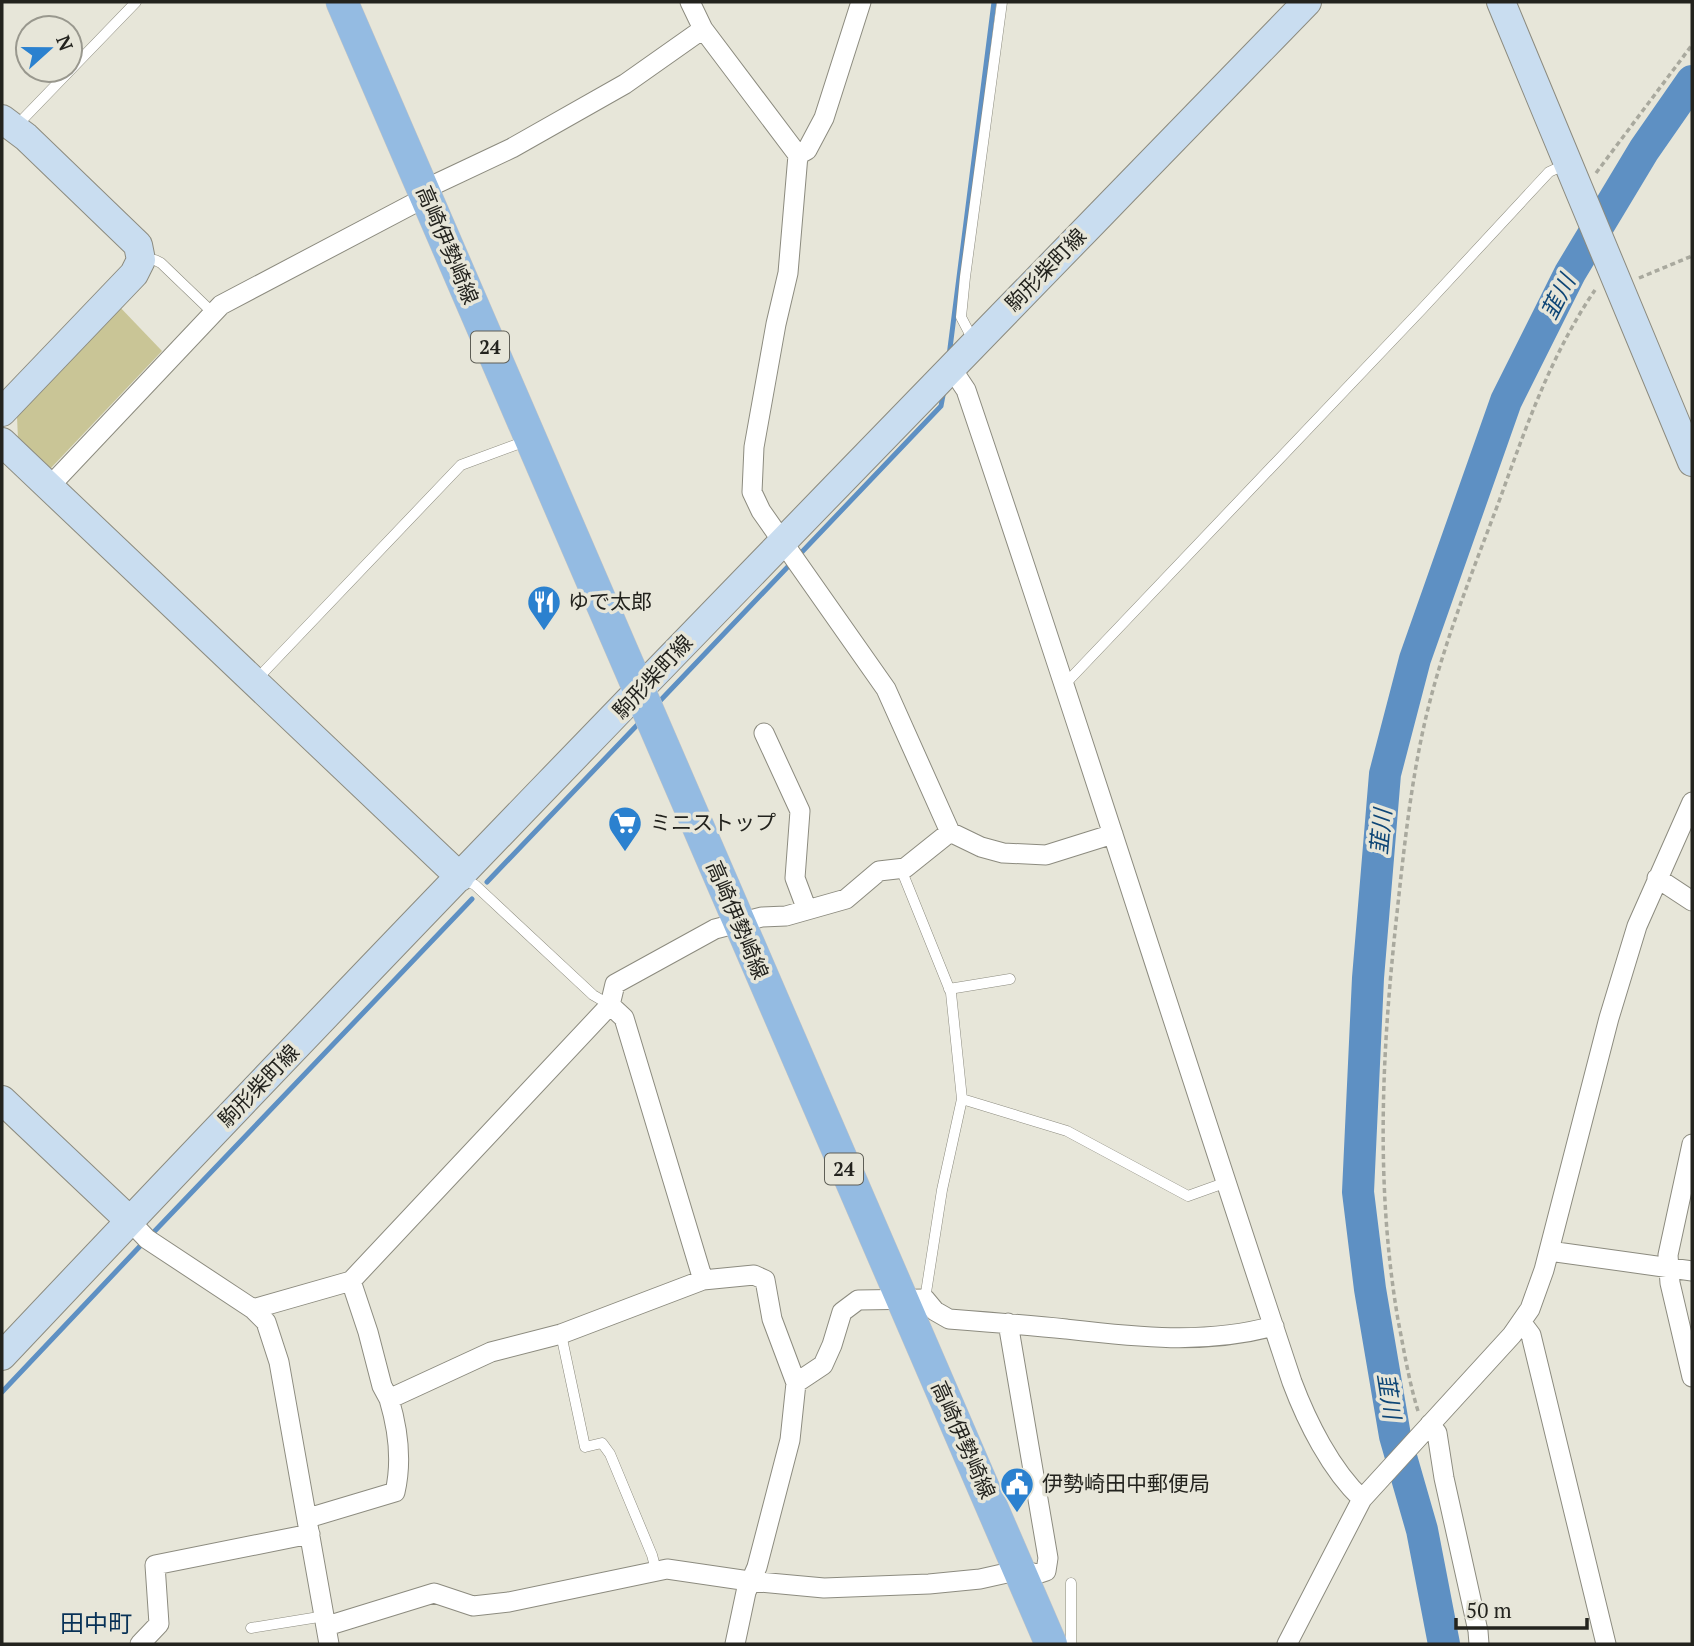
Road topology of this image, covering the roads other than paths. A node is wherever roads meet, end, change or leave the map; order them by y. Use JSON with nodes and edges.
{"nodes":[{"id":1,"x":136,"y":2,"type":"edge"},
{"id":2,"x":342,"y":2,"type":"edge"},
{"id":3,"x":690,"y":2,"type":"edge"},
{"id":4,"x":860,"y":2,"type":"edge"},
{"id":5,"x":1002,"y":2,"type":"edge"},
{"id":6,"x":1307,"y":2,"type":"edge"},
{"id":7,"x":1501,"y":2,"type":"edge"},
{"id":8,"x":703,"y":29,"type":"junction"},
{"id":9,"x":9,"y":124,"type":"edge"},
{"id":10,"x":798,"y":155,"type":"junction"},
{"id":11,"x":1576,"y":183,"type":"junction"},
{"id":12,"x":424,"y":193,"type":"junction"},
{"id":13,"x":141,"y":260,"type":"junction"},
{"id":14,"x":212,"y":312,"type":"junction"},
{"id":15,"x":975,"y":343,"type":"junction"},
{"id":16,"x":951,"y":369,"type":"junction"},
{"id":17,"x":2,"y":412,"type":"edge"},
{"id":18,"x":530,"y":439,"type":"junction"},
{"id":19,"x":2,"y":442,"type":"edge"},
{"id":20,"x":1692,"y":462,"type":"edge"},
{"id":21,"x":49,"y":487,"type":"junction"},
{"id":22,"x":782,"y":540,"type":"junction"},
{"id":23,"x":254,"y":682,"type":"junction"},
{"id":24,"x":1066,"y":683,"type":"junction"},
{"id":25,"x":639,"y":692,"type":"junction"},
{"id":26,"x":764,"y":733,"type":"dead end"},
{"id":27,"x":1692,"y":802,"type":"edge"},
{"id":28,"x":950,"y":832,"type":"junction"},
{"id":29,"x":1113,"y":834,"type":"junction"},
{"id":30,"x":901,"y":869,"type":"junction"},
{"id":31,"x":460,"y":877,"type":"junction"},
{"id":32,"x":1657,"y":878,"type":"junction"},
{"id":33,"x":1692,"y":901,"type":"edge"},
{"id":34,"x":807,"y":910,"type":"junction"},
{"id":35,"x":738,"y":923,"type":"junction"},
{"id":36,"x":1010,"y":979,"type":"dead end"},
{"id":37,"x":949,"y":989,"type":"junction"},
{"id":38,"x":610,"y":1005,"type":"junction"},
{"id":39,"x":961,"y":1099,"type":"junction"},
{"id":40,"x":2,"y":1100,"type":"edge"},
{"id":41,"x":1692,"y":1144,"type":"edge"},
{"id":42,"x":1227,"y":1182,"type":"junction"},
{"id":43,"x":130,"y":1221,"type":"junction"},
{"id":44,"x":1549,"y":1251,"type":"junction"},
{"id":45,"x":1668,"y":1267,"type":"junction"},
{"id":46,"x":1692,"y":1271,"type":"edge"},
{"id":47,"x":703,"y":1280,"type":"junction"},
{"id":48,"x":351,"y":1281,"type":"junction"},
{"id":49,"x":913,"y":1299,"type":"junction"},
{"id":50,"x":254,"y":1308,"type":"junction"},
{"id":51,"x":1522,"y":1322,"type":"junction"},
{"id":52,"x":1008,"y":1323,"type":"junction"},
{"id":53,"x":1274,"y":1326,"type":"junction"},
{"id":54,"x":561,"y":1334,"type":"junction"},
{"id":55,"x":2,"y":1356,"type":"edge"},
{"id":56,"x":1692,"y":1377,"type":"edge"},
{"id":57,"x":796,"y":1383,"type":"junction"},
{"id":58,"x":389,"y":1399,"type":"junction"},
{"id":59,"x":1425,"y":1430,"type":"junction"},
{"id":60,"x":1362,"y":1499,"type":"junction"},
{"id":61,"x":309,"y":1526,"type":"junction"},
{"id":62,"x":656,"y":1570,"type":"junction"},
{"id":63,"x":1020,"y":1570,"type":"junction"},
{"id":64,"x":749,"y":1581,"type":"junction"},
{"id":65,"x":1071,"y":1583,"type":"dead end"},
{"id":66,"x":251,"y":1628,"type":"dead end"},
{"id":67,"x":327,"y":1629,"type":"edge"},
{"id":68,"x":140,"y":1644,"type":"edge"},
{"id":69,"x":735,"y":1644,"type":"edge"},
{"id":70,"x":1051,"y":1644,"type":"edge"},
{"id":71,"x":1071,"y":1644,"type":"edge"},
{"id":72,"x":1287,"y":1644,"type":"edge"},
{"id":73,"x":1479,"y":1644,"type":"edge"},
{"id":74,"x":1606,"y":1644,"type":"edge"}],
"edges":[{"from":1,"to":9,"type":"lane"},
{"from":2,"to":12,"type":"main road","name":"高崎伊勢崎線","number":"24"},
{"from":3,"to":8,"type":"street"},
{"from":4,"to":10,"type":"street"},
{"from":5,"to":15,"type":"lane"},
{"from":6,"to":15,"type":"main road","name":"駒形柴町線"},
{"from":7,"to":11,"type":"main road"},
{"from":8,"to":10,"type":"street"},
{"from":8,"to":12,"type":"street"},
{"from":9,"to":13,"type":"main road"},
{"from":10,"to":22,"type":"street"},
{"from":11,"to":20,"type":"main road"},
{"from":11,"to":24,"type":"lane"},
{"from":12,"to":14,"type":"street"},
{"from":12,"to":18,"type":"main road","name":"高崎伊勢崎線","number":"24"},
{"from":13,"to":14,"type":"lane"},
{"from":13,"to":17,"type":"main road"},
{"from":14,"to":21,"type":"street"},
{"from":15,"to":16,"type":"main road","name":"駒形柴町線"},
{"from":16,"to":22,"type":"main road","name":"駒形柴町線"},
{"from":16,"to":24,"type":"street"},
{"from":18,"to":23,"type":"lane"},
{"from":18,"to":25,"type":"main road","name":"高崎伊勢崎線","number":"24"},
{"from":19,"to":21,"type":"main road"},
{"from":21,"to":23,"type":"main road"},
{"from":22,"to":25,"type":"main road","name":"駒形柴町線"},
{"from":22,"to":28,"type":"street"},
{"from":23,"to":31,"type":"main road"},
{"from":24,"to":29,"type":"street"},
{"from":25,"to":31,"type":"main road","name":"駒形柴町線"},
{"from":25,"to":35,"type":"main road","name":"高崎伊勢崎線","number":"24"},
{"from":26,"to":34,"type":"street"},
{"from":27,"to":32,"type":"street"},
{"from":28,"to":29,"type":"street"},
{"from":28,"to":30,"type":"street"},
{"from":29,"to":42,"type":"street"},
{"from":30,"to":34,"type":"street"},
{"from":30,"to":37,"type":"lane"},
{"from":31,"to":38,"type":"lane"},
{"from":31,"to":43,"type":"main road","name":"駒形柴町線"},
{"from":32,"to":33,"type":"street"},
{"from":32,"to":44,"type":"street"},
{"from":34,"to":35,"type":"street"},
{"from":35,"to":38,"type":"street"},
{"from":35,"to":49,"type":"main road","name":"高崎伊勢崎線","number":"24"},
{"from":36,"to":37,"type":"lane"},
{"from":37,"to":39,"type":"lane"},
{"from":38,"to":47,"type":"street"},
{"from":38,"to":48,"type":"street"},
{"from":39,"to":42,"type":"lane"},
{"from":39,"to":49,"type":"lane"},
{"from":40,"to":43,"type":"main road"},
{"from":41,"to":45,"type":"street"},
{"from":42,"to":53,"type":"street"},
{"from":43,"to":50,"type":"street"},
{"from":43,"to":55,"type":"main road","name":"駒形柴町線"},
{"from":44,"to":45,"type":"street"},
{"from":44,"to":51,"type":"street"},
{"from":45,"to":46,"type":"street"},
{"from":45,"to":56,"type":"street"},
{"from":47,"to":54,"type":"street"},
{"from":47,"to":57,"type":"street"},
{"from":48,"to":50,"type":"street"},
{"from":48,"to":58,"type":"street"},
{"from":49,"to":52,"type":"street"},
{"from":49,"to":57,"type":"street"},
{"from":49,"to":63,"type":"main road","name":"高崎伊勢崎線","number":"24"},
{"from":50,"to":61,"type":"street"},
{"from":51,"to":59,"type":"street"},
{"from":51,"to":74,"type":"street"},
{"from":52,"to":53,"type":"street"},
{"from":52,"to":63,"type":"street"},
{"from":53,"to":60,"type":"street"},
{"from":54,"to":58,"type":"street"},
{"from":54,"to":62,"type":"lane"},
{"from":57,"to":64,"type":"street"},
{"from":58,"to":61,"type":"street"},
{"from":59,"to":60,"type":"street"},
{"from":59,"to":73,"type":"street"},
{"from":60,"to":72,"type":"street"},
{"from":61,"to":67,"type":"street"},
{"from":61,"to":68,"type":"street"},
{"from":62,"to":64,"type":"street"},
{"from":62,"to":67,"type":"street"},
{"from":63,"to":64,"type":"street"},
{"from":63,"to":70,"type":"main road","name":"高崎伊勢崎線","number":"24"},
{"from":64,"to":69,"type":"street"},
{"from":65,"to":71,"type":"lane"},
{"from":66,"to":67,"type":"lane"}]}
